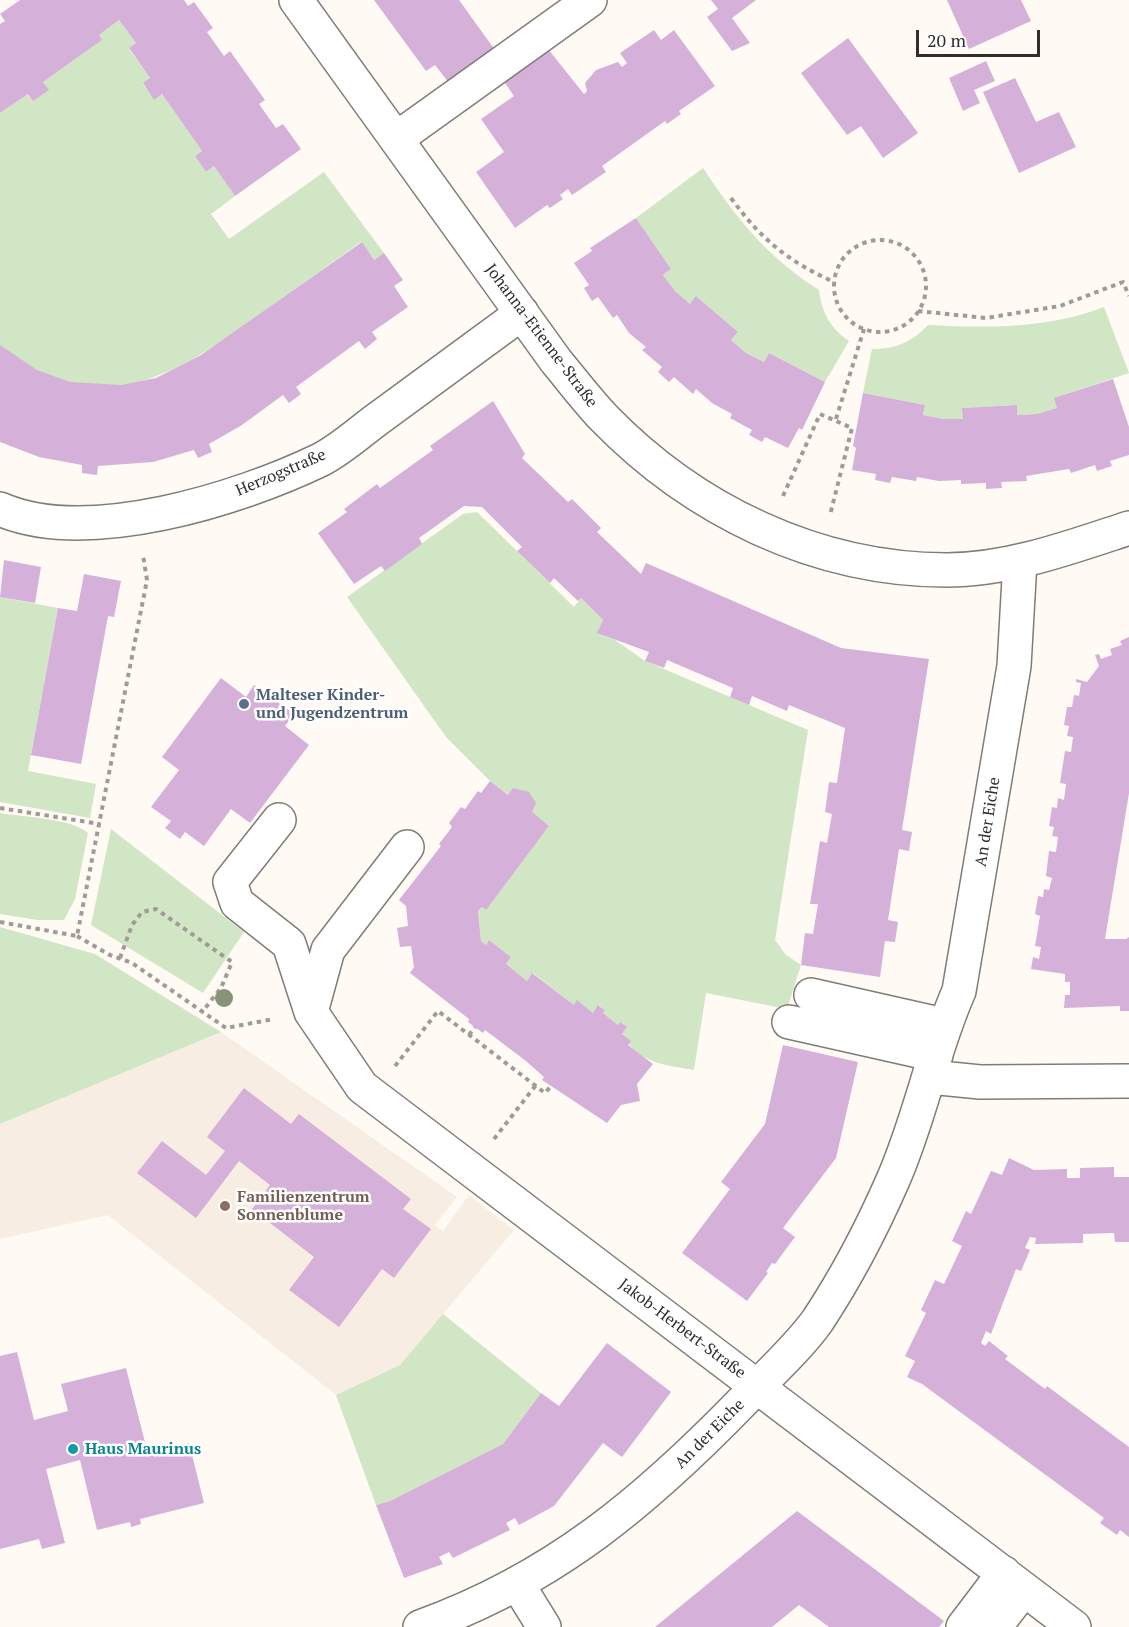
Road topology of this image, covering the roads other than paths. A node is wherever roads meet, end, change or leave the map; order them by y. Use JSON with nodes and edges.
{"nodes":[{"id":1,"x":296,"y":0,"type":"edge"},
{"id":2,"x":590,"y":0,"type":"edge"},
{"id":3,"x":396,"y":139,"type":"junction"},
{"id":4,"x":522,"y":313,"type":"junction"},
{"id":5,"x":0,"y":509,"type":"edge"},
{"id":6,"x":1129,"y":528,"type":"edge"},
{"id":7,"x":1020,"y":561,"type":"junction"},
{"id":8,"x":279,"y":820,"type":"dead end"},
{"id":9,"x":407,"y":847,"type":"dead end"},
{"id":10,"x":811,"y":995,"type":"dead end"},
{"id":11,"x":311,"y":1012,"type":"junction"},
{"id":12,"x":789,"y":1022,"type":"dead end"},
{"id":13,"x":936,"y":1052,"type":"junction"},
{"id":14,"x":1129,"y":1081,"type":"edge"},
{"id":15,"x":758,"y":1385,"type":"junction"},
{"id":16,"x":1014,"y":1581,"type":"junction"},
{"id":17,"x":518,"y":1585,"type":"junction"},
{"id":18,"x":420,"y":1627,"type":"edge"},
{"id":19,"x":544,"y":1627,"type":"edge"},
{"id":20,"x":963,"y":1627,"type":"edge"},
{"id":21,"x":995,"y":1627,"type":"edge"},
{"id":22,"x":1074,"y":1627,"type":"edge"}],
"edges":[{"from":1,"to":3,"type":"street","name":"Johanna-Etienne-Straße"},
{"from":2,"to":3,"type":"street"},
{"from":3,"to":4,"type":"street","name":"Johanna-Etienne-Straße"},
{"from":4,"to":5,"type":"street","name":"Herzogstraße"},
{"from":4,"to":7,"type":"street","name":"Johanna-Etienne-Straße"},
{"from":6,"to":7,"type":"street","name":"Johanna-Etienne-Straße"},
{"from":7,"to":13,"type":"street","name":"An der Eiche"},
{"from":8,"to":11,"type":"street","name":"Jakob-Herbert-Straße"},
{"from":9,"to":11,"type":"street"},
{"from":10,"to":13,"type":"street"},
{"from":11,"to":15,"type":"street","name":"Jakob-Herbert-Straße"},
{"from":12,"to":13,"type":"street"},
{"from":13,"to":14,"type":"street"},
{"from":13,"to":15,"type":"street","name":"An der Eiche"},
{"from":15,"to":16,"type":"street","name":"Jakob-Herbert-Straße"},
{"from":15,"to":17,"type":"street","name":"An der Eiche"},
{"from":16,"to":20,"type":"street"},
{"from":16,"to":21,"type":"street"},
{"from":16,"to":22,"type":"street","name":"Jakob-Herbert-Straße"},
{"from":17,"to":18,"type":"street","name":"An der Eiche"},
{"from":17,"to":19,"type":"street"}]}
